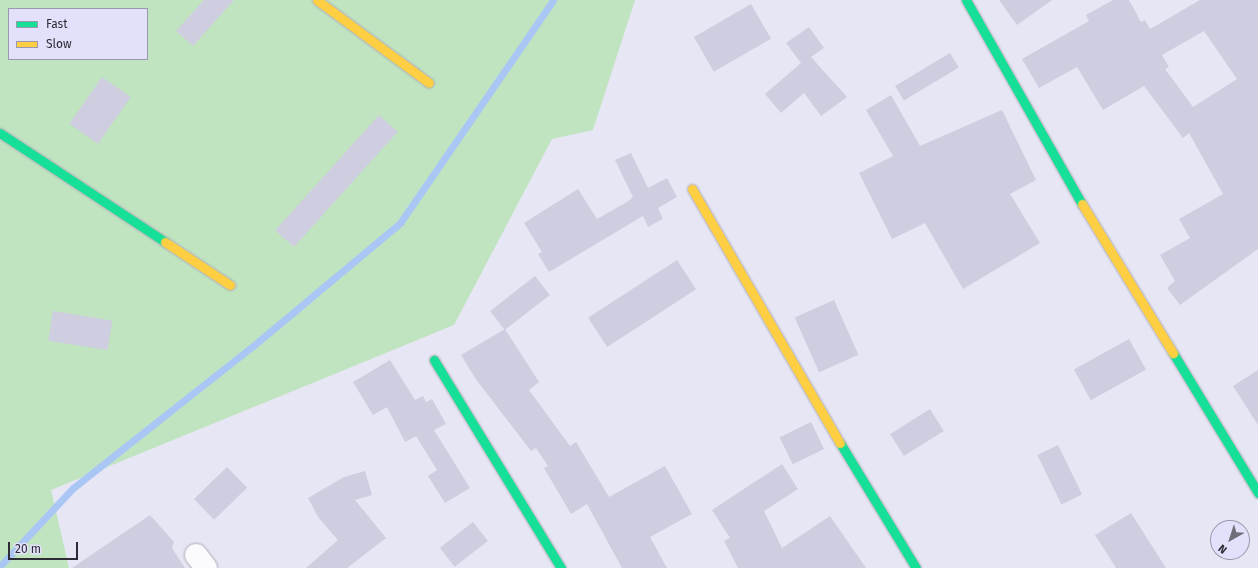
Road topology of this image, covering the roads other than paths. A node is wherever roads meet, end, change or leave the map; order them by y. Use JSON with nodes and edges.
{"nodes":[{"id":1,"x":317,"y":0,"type":"edge"},
{"id":2,"x":966,"y":0,"type":"edge"},
{"id":3,"x":429,"y":83,"type":"dead end"},
{"id":4,"x":0,"y":133,"type":"edge"},
{"id":5,"x":692,"y":189,"type":"dead end"},
{"id":6,"x":230,"y":285,"type":"dead end"},
{"id":7,"x":434,"y":360,"type":"dead end"},
{"id":8,"x":1258,"y":493,"type":"edge"},
{"id":9,"x":561,"y":568,"type":"edge"},
{"id":10,"x":916,"y":568,"type":"edge"}],
"edges":[{"from":1,"to":3,"type":"street"},
{"from":2,"to":8,"type":"street"},
{"from":4,"to":6,"type":"street"},
{"from":5,"to":10,"type":"street"},
{"from":7,"to":9,"type":"street"}]}
